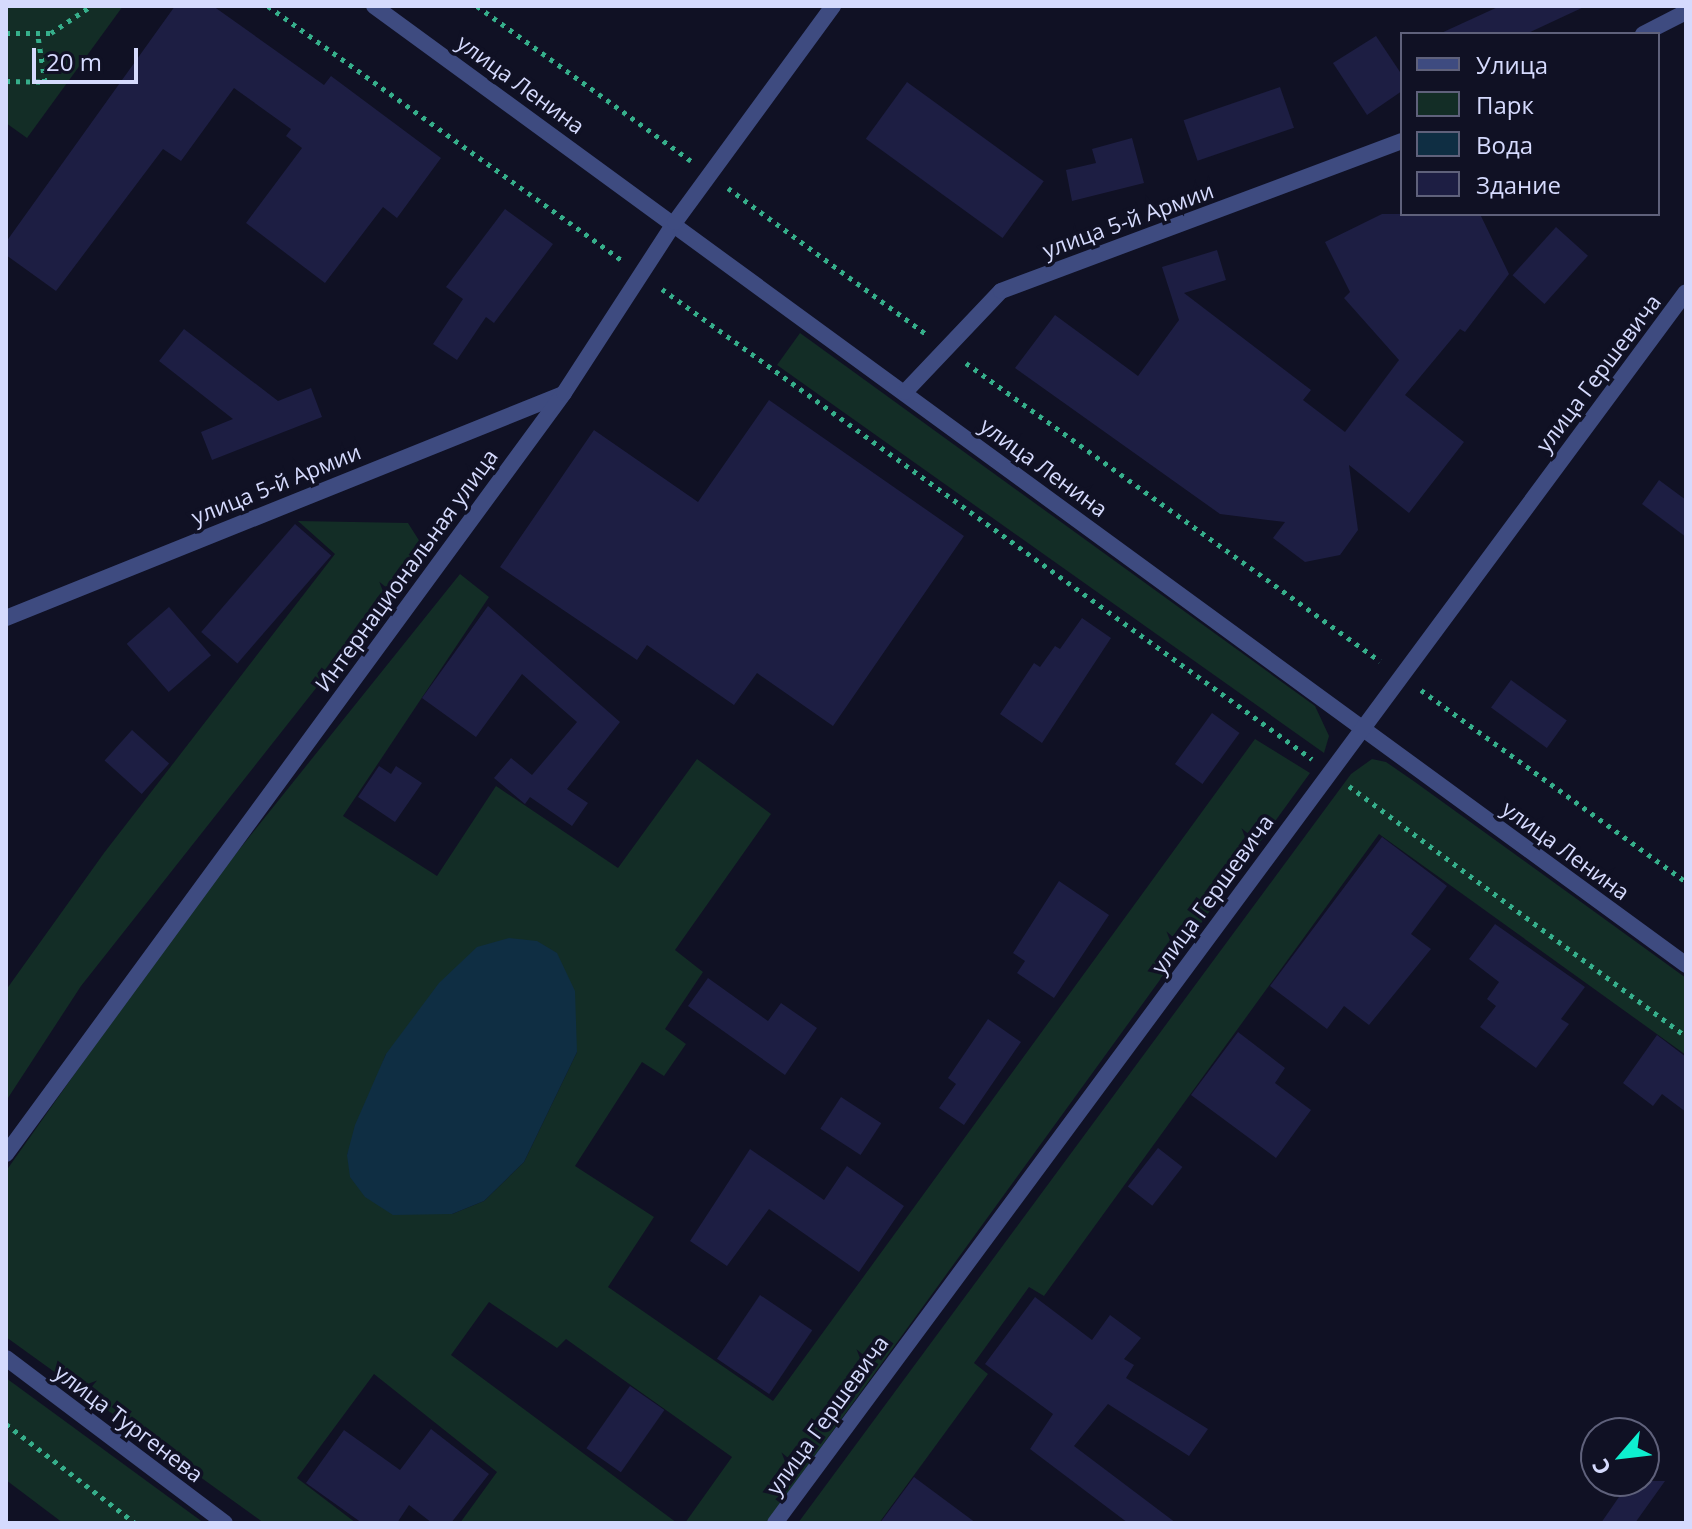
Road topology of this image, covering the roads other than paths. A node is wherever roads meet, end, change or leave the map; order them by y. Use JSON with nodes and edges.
{"nodes":[{"id":1,"x":374,"y":6,"type":"edge"},
{"id":2,"x":833,"y":6,"type":"edge"},
{"id":3,"x":1686,"y":12,"type":"edge"},
{"id":4,"x":1647,"y":32,"type":"edge"},
{"id":5,"x":1400,"y":142,"type":"edge"},
{"id":6,"x":675,"y":222,"type":"junction"},
{"id":7,"x":1686,"y":292,"type":"edge"},
{"id":8,"x":905,"y":392,"type":"junction"},
{"id":9,"x":564,"y":393,"type":"junction"},
{"id":10,"x":6,"y":618,"type":"edge"},
{"id":11,"x":1363,"y":728,"type":"junction"},
{"id":12,"x":1686,"y":965,"type":"edge"},
{"id":13,"x":6,"y":1154,"type":"edge"},
{"id":14,"x":6,"y":1358,"type":"edge"},
{"id":15,"x":225,"y":1523,"type":"edge"},
{"id":16,"x":775,"y":1523,"type":"edge"}],
"edges":[{"from":1,"to":6,"type":"street","name":"улица Ленина"},
{"from":2,"to":6,"type":"street","name":"Интернациональная улица"},
{"from":3,"to":4,"type":"street"},
{"from":5,"to":8,"type":"street","name":"улица 5-й Армии"},
{"from":6,"to":8,"type":"street","name":"улица Ленина"},
{"from":6,"to":9,"type":"street","name":"Интернациональная улица"},
{"from":7,"to":11,"type":"street","name":"улица Гершевича"},
{"from":8,"to":11,"type":"street","name":"улица Ленина"},
{"from":9,"to":10,"type":"street","name":"улица 5-й Армии"},
{"from":9,"to":13,"type":"street","name":"Интернациональная улица"},
{"from":11,"to":12,"type":"street","name":"улица Ленина"},
{"from":11,"to":16,"type":"street","name":"улица Гершевича"},
{"from":14,"to":15,"type":"street","name":"улица Тургенева"}]}
